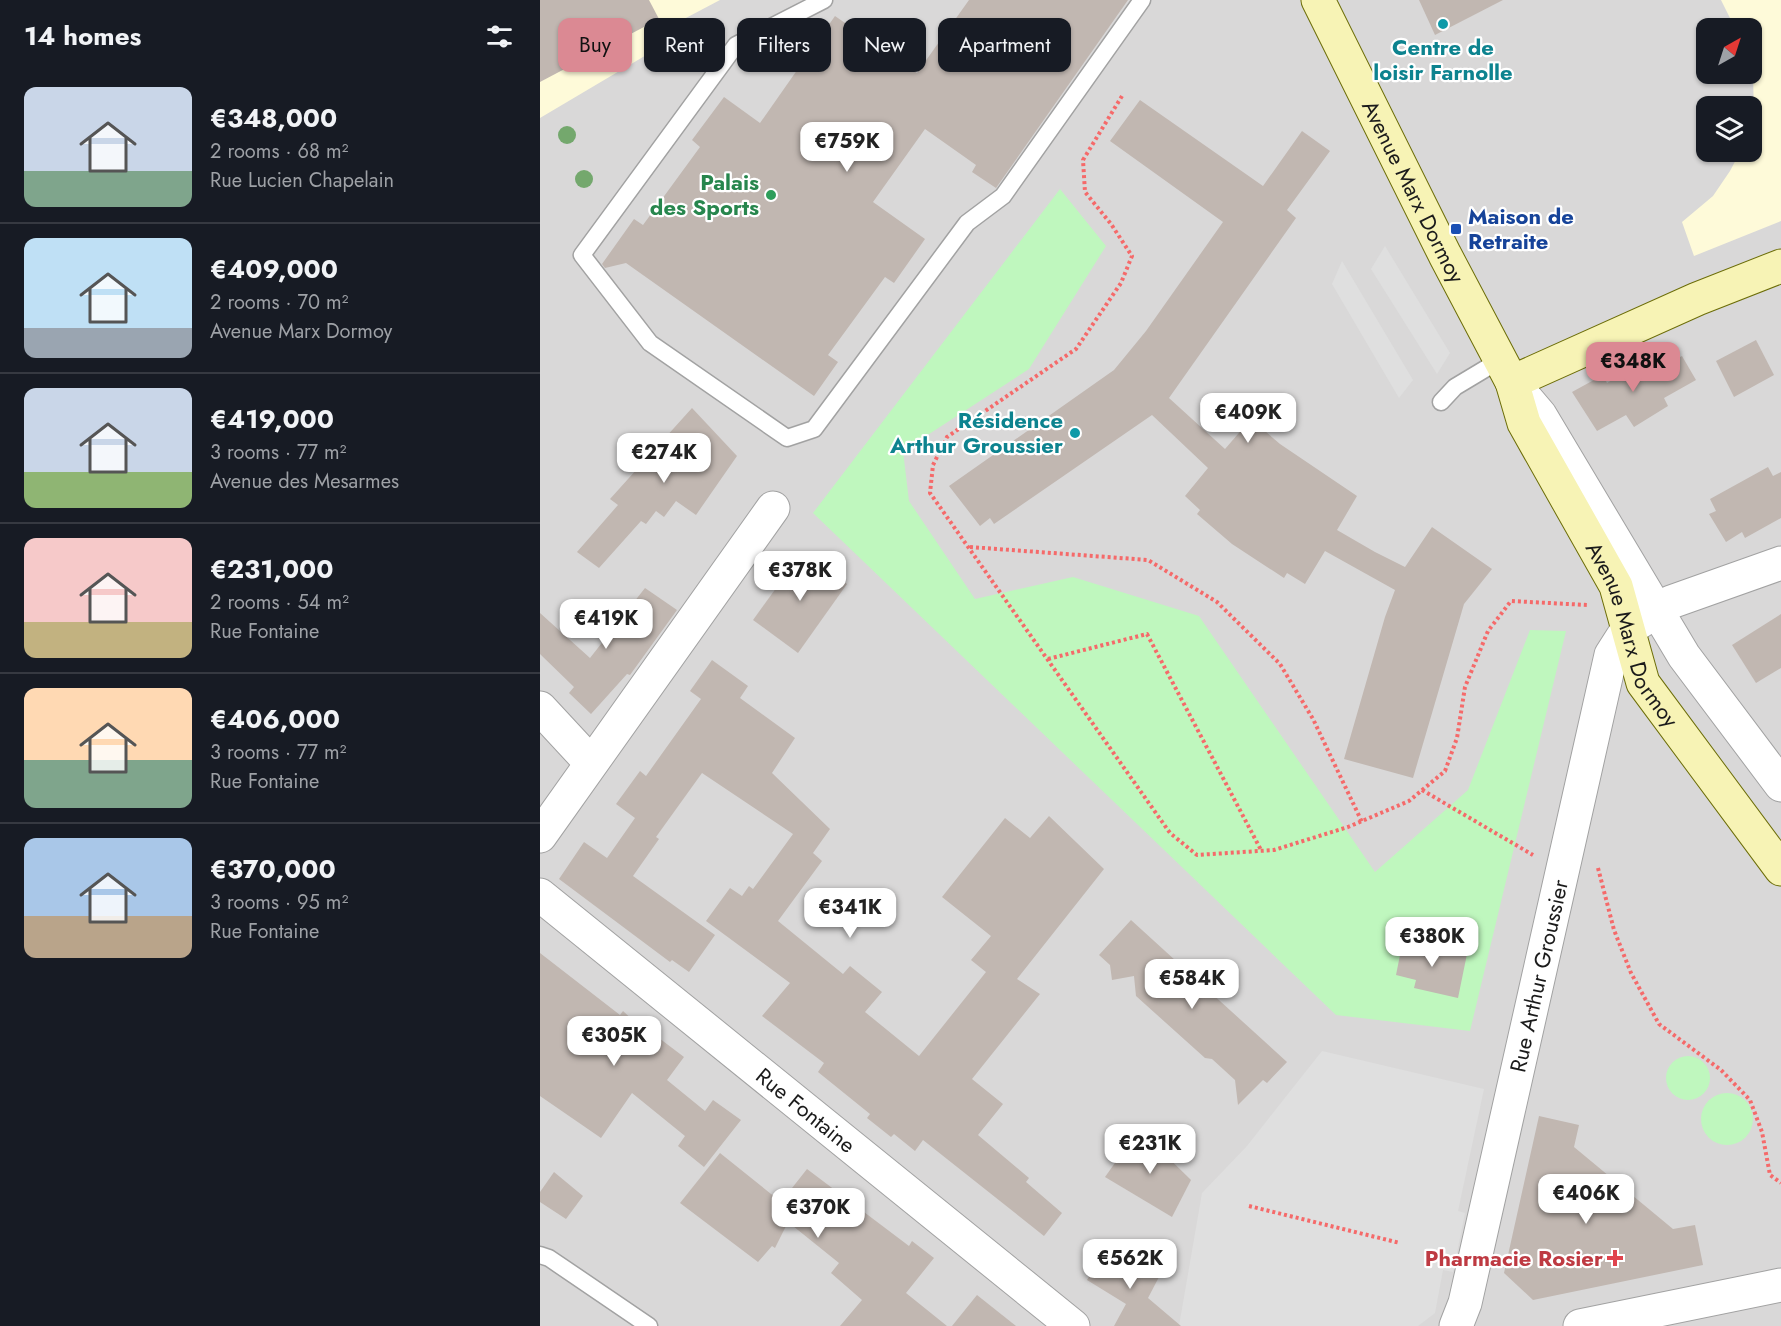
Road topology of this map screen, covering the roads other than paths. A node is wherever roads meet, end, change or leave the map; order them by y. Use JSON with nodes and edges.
{"nodes":[{"id":1,"x":824,"y":0,"type":"edge"},
{"id":2,"x":1142,"y":0,"type":"edge"},
{"id":3,"x":1318,"y":0,"type":"edge"},
{"id":4,"x":1781,"y":266,"type":"edge"},
{"id":5,"x":1506,"y":371,"type":"junction"},
{"id":6,"x":1441,"y":402,"type":"dead end"},
{"id":7,"x":773,"y":508,"type":"dead end"},
{"id":8,"x":1781,"y":562,"type":"edge"},
{"id":9,"x":1657,"y":610,"type":"junction"},
{"id":10,"x":1627,"y":630,"type":"junction"},
{"id":11,"x":540,"y":708,"type":"edge"},
{"id":12,"x":591,"y":764,"type":"junction"},
{"id":13,"x":1781,"y":785,"type":"edge"},
{"id":14,"x":540,"y":836,"type":"edge"},
{"id":15,"x":1781,"y":869,"type":"edge"},
{"id":16,"x":540,"y":895,"type":"edge"},
{"id":17,"x":540,"y":1255,"type":"edge"},
{"id":18,"x":1781,"y":1285,"type":"edge"},
{"id":19,"x":648,"y":1326,"type":"edge"},
{"id":20,"x":1072,"y":1326,"type":"edge"},
{"id":21,"x":1456,"y":1326,"type":"edge"},
{"id":22,"x":1580,"y":1326,"type":"edge"}],
"edges":[{"from":1,"to":2,"type":"lane"},
{"from":3,"to":5,"type":"street","name":"Avenue Marx Dormoy"},
{"from":4,"to":5,"type":"street"},
{"from":5,"to":6,"type":"lane"},
{"from":5,"to":9,"type":"street","name":"Avenue Marx Dormoy"},
{"from":5,"to":10,"type":"street","name":"Avenue Marx Dormoy"},
{"from":7,"to":12,"type":"street"},
{"from":8,"to":9,"type":"street"},
{"from":9,"to":10,"type":"street"},
{"from":9,"to":13,"type":"street","name":"Avenue Marx Dormoy"},
{"from":10,"to":15,"type":"street","name":"Avenue Marx Dormoy"},
{"from":10,"to":21,"type":"street","name":"Rue Arthur Groussier"},
{"from":11,"to":12,"type":"street"},
{"from":12,"to":14,"type":"street"},
{"from":16,"to":20,"type":"street","name":"Rue Fontaine"},
{"from":17,"to":19,"type":"lane"},
{"from":18,"to":22,"type":"street"}]}
